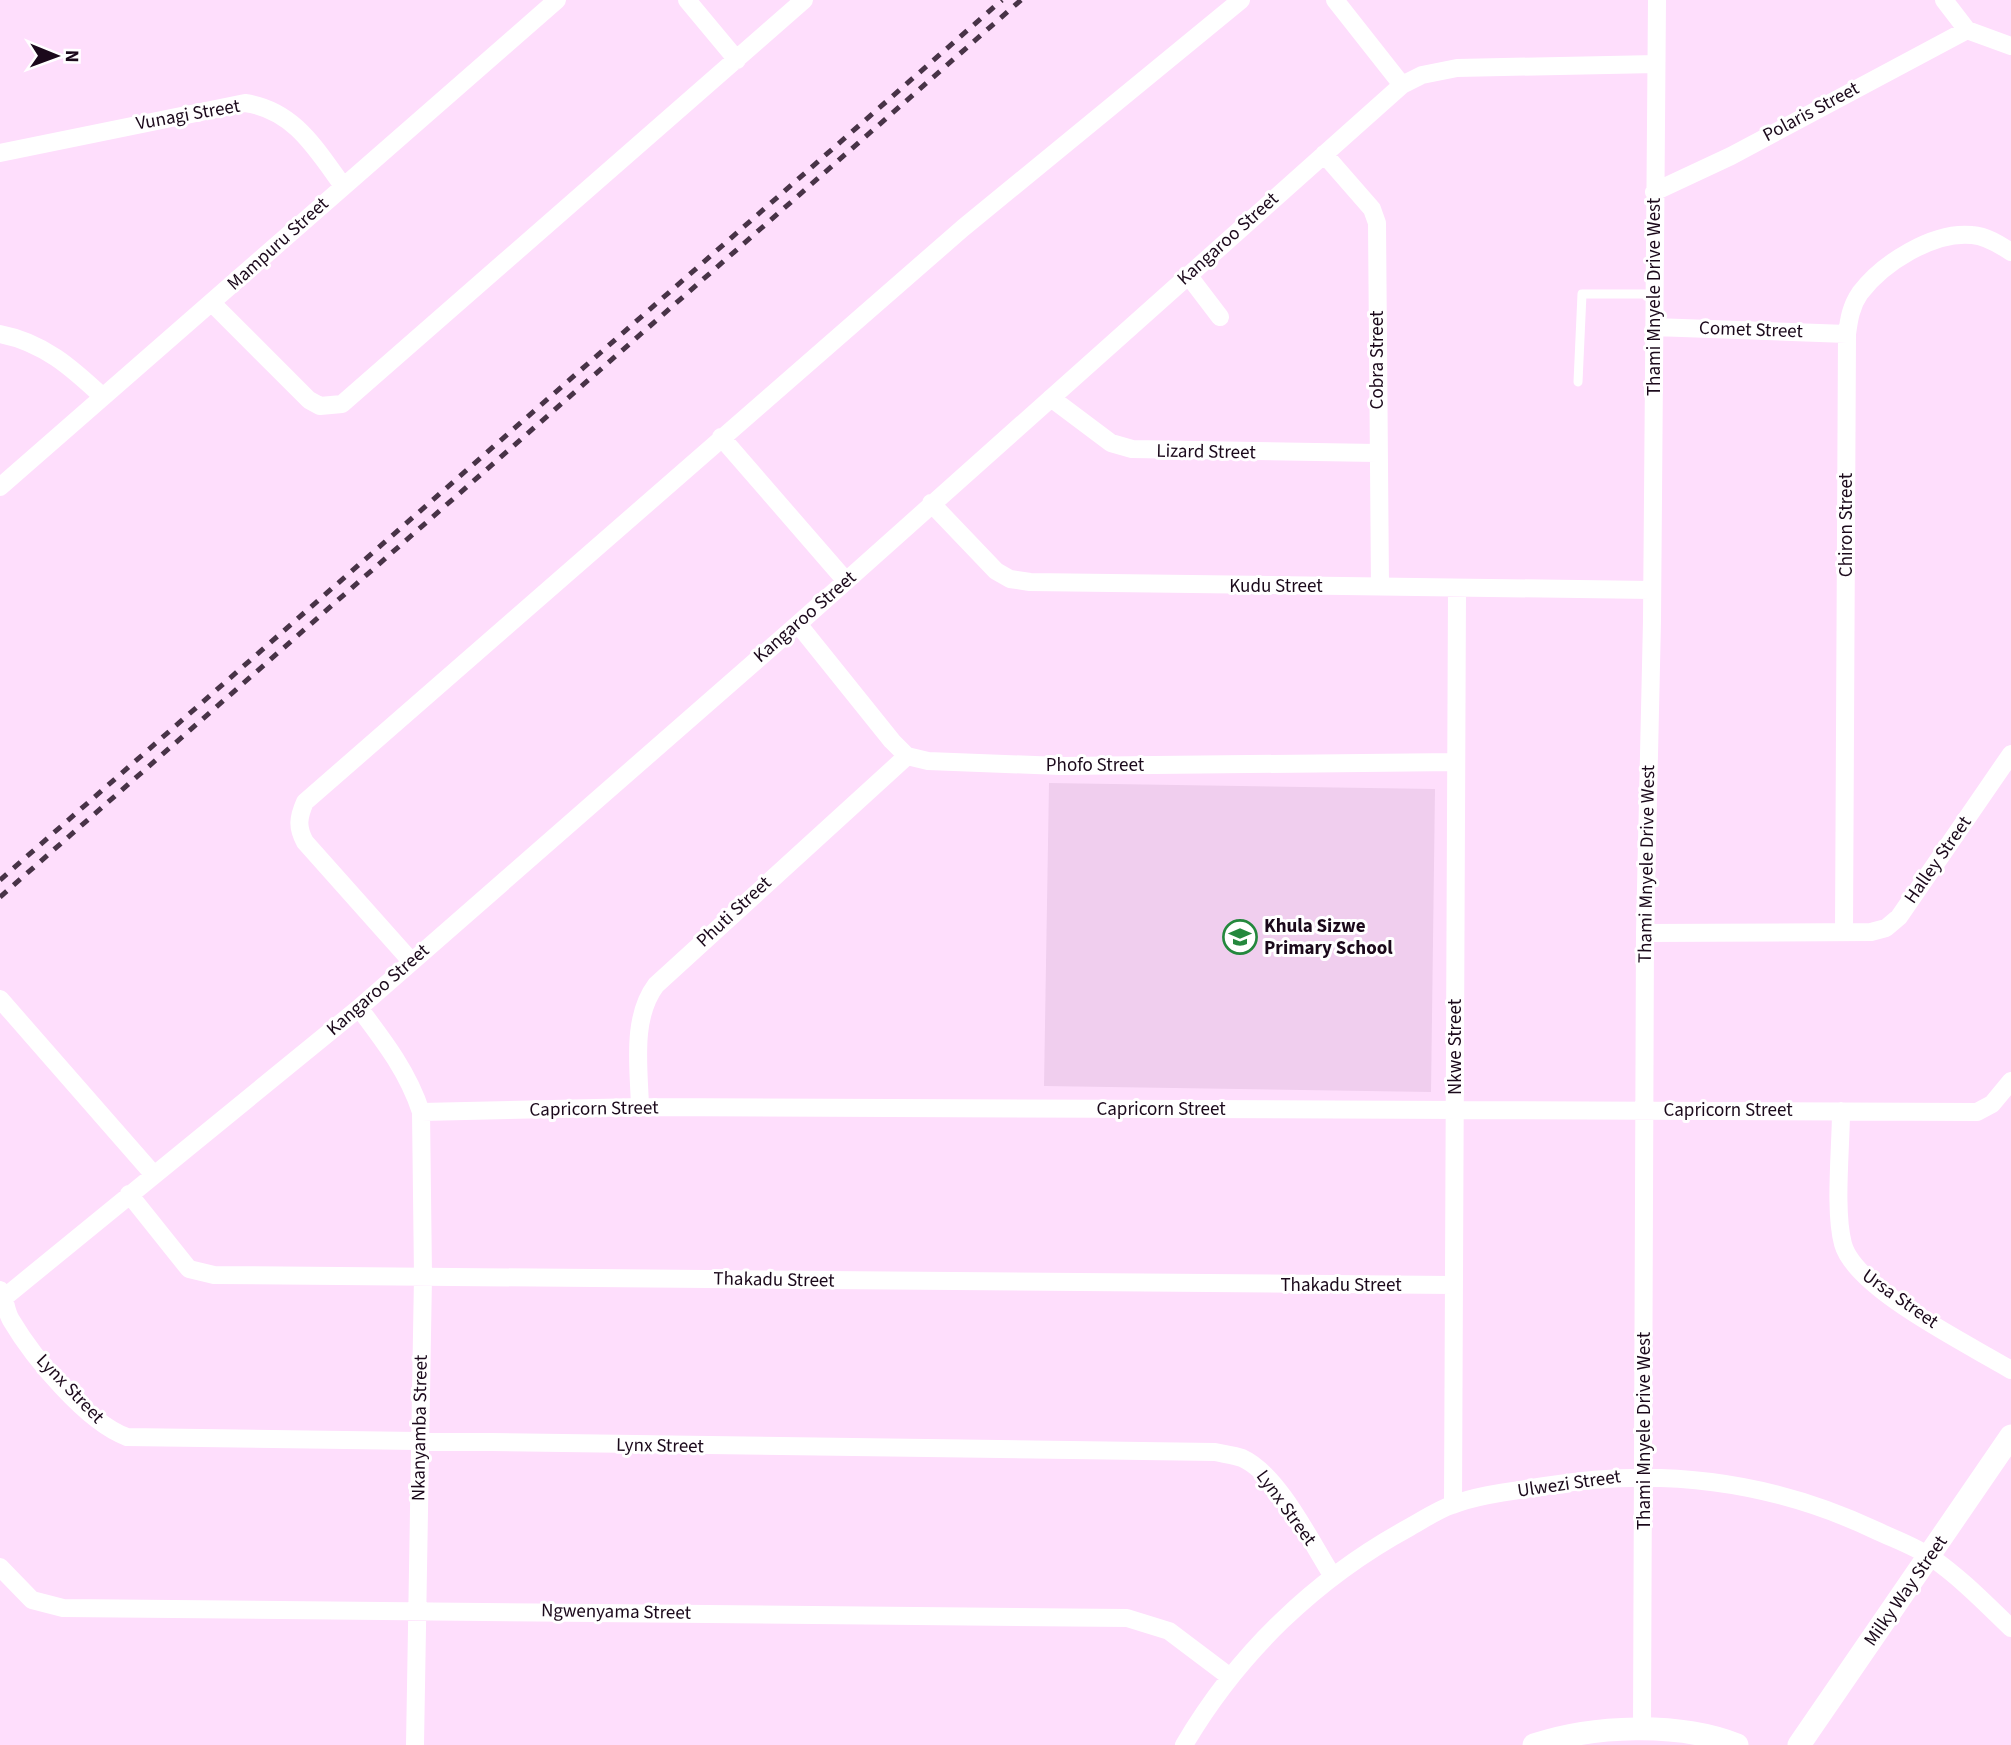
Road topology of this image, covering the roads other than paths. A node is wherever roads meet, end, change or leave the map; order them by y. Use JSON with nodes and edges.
{"nodes":[{"id":1,"x":557,"y":0,"type":"edge"},
{"id":2,"x":687,"y":0,"type":"edge"},
{"id":3,"x":804,"y":0,"type":"edge"},
{"id":4,"x":1241,"y":0,"type":"edge"},
{"id":5,"x":1335,"y":0,"type":"edge"},
{"id":6,"x":1657,"y":0,"type":"edge"},
{"id":7,"x":1944,"y":0,"type":"edge"},
{"id":8,"x":1968,"y":30,"type":"junction"},
{"id":9,"x":2011,"y":47,"type":"edge"},
{"id":10,"x":737,"y":60,"type":"junction"},
{"id":11,"x":1656,"y":64,"type":"junction"},
{"id":12,"x":1402,"y":85,"type":"junction"},
{"id":13,"x":0,"y":153,"type":"edge"},
{"id":14,"x":1324,"y":154,"type":"junction"},
{"id":15,"x":343,"y":186,"type":"junction"},
{"id":16,"x":1654,"y":192,"type":"junction"},
{"id":17,"x":2011,"y":252,"type":"edge"},
{"id":18,"x":1188,"y":275,"type":"junction"},
{"id":19,"x":1654,"y":294,"type":"junction"},
{"id":20,"x":212,"y":303,"type":"junction"},
{"id":21,"x":1220,"y":317,"type":"dead end"},
{"id":22,"x":1654,"y":327,"type":"junction"},
{"id":23,"x":0,"y":334,"type":"edge"},
{"id":24,"x":1847,"y":334,"type":"junction"},
{"id":25,"x":1578,"y":382,"type":"dead end"},
{"id":26,"x":103,"y":397,"type":"junction"},
{"id":27,"x":1051,"y":398,"type":"junction"},
{"id":28,"x":721,"y":437,"type":"junction"},
{"id":29,"x":1377,"y":453,"type":"junction"},
{"id":30,"x":0,"y":487,"type":"edge"},
{"id":31,"x":931,"y":503,"type":"junction"},
{"id":32,"x":846,"y":581,"type":"junction"},
{"id":33,"x":1380,"y":586,"type":"junction"},
{"id":34,"x":1457,"y":589,"type":"junction"},
{"id":35,"x":1652,"y":590,"type":"junction"},
{"id":36,"x":798,"y":624,"type":"junction"},
{"id":37,"x":2011,"y":754,"type":"edge"},
{"id":38,"x":907,"y":757,"type":"junction"},
{"id":39,"x":1456,"y":762,"type":"junction"},
{"id":40,"x":1844,"y":932,"type":"junction"},
{"id":41,"x":1645,"y":933,"type":"junction"},
{"id":42,"x":411,"y":961,"type":"junction"},
{"id":43,"x":0,"y":999,"type":"edge"},
{"id":44,"x":359,"y":1008,"type":"junction"},
{"id":45,"x":2011,"y":1081,"type":"edge"},
{"id":46,"x":639,"y":1107,"type":"junction"},
{"id":47,"x":1454,"y":1110,"type":"junction"},
{"id":48,"x":1646,"y":1110,"type":"junction"},
{"id":49,"x":1841,"y":1111,"type":"junction"},
{"id":50,"x":421,"y":1112,"type":"junction"},
{"id":51,"x":154,"y":1175,"type":"junction"},
{"id":52,"x":129,"y":1194,"type":"junction"},
{"id":53,"x":423,"y":1276,"type":"junction"},
{"id":54,"x":1454,"y":1285,"type":"junction"},
{"id":55,"x":1,"y":1296,"type":"edge"},
{"id":56,"x":2011,"y":1370,"type":"edge"},
{"id":57,"x":2011,"y":1436,"type":"edge"},
{"id":58,"x":420,"y":1444,"type":"junction"},
{"id":59,"x":1644,"y":1476,"type":"junction"},
{"id":60,"x":1452,"y":1504,"type":"junction"},
{"id":61,"x":1930,"y":1556,"type":"junction"},
{"id":62,"x":0,"y":1567,"type":"edge"},
{"id":63,"x":1332,"y":1575,"type":"junction"},
{"id":64,"x":417,"y":1611,"type":"junction"},
{"id":65,"x":2011,"y":1628,"type":"edge"},
{"id":66,"x":1230,"y":1677,"type":"junction"},
{"id":67,"x":1642,"y":1728,"type":"junction"},
{"id":68,"x":415,"y":1745,"type":"edge"},
{"id":69,"x":1184,"y":1745,"type":"edge"},
{"id":70,"x":1534,"y":1745,"type":"edge"},
{"id":71,"x":1737,"y":1745,"type":"edge"},
{"id":72,"x":1799,"y":1745,"type":"edge"}],
"edges":[{"from":1,"to":15,"type":"street","name":"Mampuru Street"},
{"from":2,"to":10,"type":"street"},
{"from":3,"to":10,"type":"street"},
{"from":4,"to":28,"type":"street"},
{"from":5,"to":12,"type":"street"},
{"from":6,"to":11,"type":"street","name":"Thami Mnyele Drive West"},
{"from":7,"to":8,"type":"street"},
{"from":8,"to":9,"type":"street"},
{"from":8,"to":16,"type":"street","name":"Polaris Street"},
{"from":10,"to":20,"type":"street"},
{"from":11,"to":12,"type":"street","name":"Kangaroo Street"},
{"from":11,"to":16,"type":"street","name":"Thami Mnyele Drive West"},
{"from":12,"to":14,"type":"street","name":"Kangaroo Street"},
{"from":13,"to":15,"type":"street","name":"Vunagi Street"},
{"from":14,"to":18,"type":"street","name":"Kangaroo Street"},
{"from":14,"to":29,"type":"street","name":"Cobra Street"},
{"from":15,"to":20,"type":"street","name":"Mampuru Street"},
{"from":16,"to":19,"type":"street","name":"Thami Mnyele Drive West"},
{"from":17,"to":24,"type":"street","name":"Chiron Street"},
{"from":18,"to":21,"type":"street"},
{"from":18,"to":27,"type":"street","name":"Kangaroo Street"},
{"from":19,"to":22,"type":"street","name":"Thami Mnyele Drive West"},
{"from":19,"to":25,"type":"lane"},
{"from":20,"to":26,"type":"street","name":"Mampuru Street"},
{"from":22,"to":24,"type":"street","name":"Comet Street"},
{"from":22,"to":35,"type":"street","name":"Thami Mnyele Drive West"},
{"from":23,"to":26,"type":"street"},
{"from":24,"to":40,"type":"street","name":"Chiron Street"},
{"from":26,"to":30,"type":"street","name":"Mampuru Street"},
{"from":27,"to":29,"type":"street","name":"Lizard Street"},
{"from":27,"to":31,"type":"street","name":"Kangaroo Street"},
{"from":28,"to":32,"type":"street"},
{"from":28,"to":42,"type":"street"},
{"from":29,"to":33,"type":"street","name":"Cobra Street"},
{"from":31,"to":32,"type":"street","name":"Kangaroo Street"},
{"from":31,"to":33,"type":"street","name":"Kudu Street"},
{"from":32,"to":36,"type":"street","name":"Kangaroo Street"},
{"from":33,"to":34,"type":"street","name":"Kudu Street"},
{"from":34,"to":35,"type":"street","name":"Kudu Street"},
{"from":34,"to":39,"type":"street","name":"Nkwe Street"},
{"from":35,"to":41,"type":"street","name":"Thami Mnyele Drive West"},
{"from":36,"to":38,"type":"street"},
{"from":36,"to":42,"type":"street","name":"Kangaroo Street"},
{"from":37,"to":40,"type":"street","name":"Halley Street"},
{"from":38,"to":39,"type":"street","name":"Phofo Street"},
{"from":38,"to":46,"type":"street","name":"Phuti Street"},
{"from":39,"to":47,"type":"street","name":"Nkwe Street"},
{"from":40,"to":41,"type":"street","name":"Halley Street"},
{"from":41,"to":48,"type":"street","name":"Thami Mnyele Drive West"},
{"from":42,"to":44,"type":"street","name":"Kangaroo Street"},
{"from":43,"to":51,"type":"street"},
{"from":44,"to":50,"type":"street"},
{"from":44,"to":51,"type":"street","name":"Kangaroo Street"},
{"from":45,"to":49,"type":"street","name":"Capricorn Street"},
{"from":46,"to":47,"type":"street","name":"Capricorn Street"},
{"from":46,"to":50,"type":"street","name":"Capricorn Street"},
{"from":47,"to":48,"type":"street","name":"Capricorn Street"},
{"from":47,"to":54,"type":"street","name":"Nkwe Street"},
{"from":48,"to":49,"type":"street","name":"Capricorn Street"},
{"from":48,"to":59,"type":"street","name":"Thami Mnyele Drive West"},
{"from":49,"to":56,"type":"street","name":"Ursa Street"},
{"from":50,"to":53,"type":"street","name":"Nkanyamba Street"},
{"from":51,"to":52,"type":"street","name":"Kangaroo Street"},
{"from":52,"to":53,"type":"street","name":"Thakadu Street"},
{"from":52,"to":55,"type":"street","name":"Kangaroo Street"},
{"from":53,"to":54,"type":"street","name":"Thakadu Street"},
{"from":53,"to":58,"type":"street","name":"Nkanyamba Street"},
{"from":54,"to":60,"type":"street","name":"Nkwe Street"},
{"from":55,"to":58,"type":"street","name":"Lynx Street"},
{"from":57,"to":61,"type":"street","name":"Milky Way Street"},
{"from":58,"to":63,"type":"street","name":"Lynx Street"},
{"from":58,"to":64,"type":"street","name":"Nkanyamba Street"},
{"from":59,"to":60,"type":"street","name":"Ulwezi Street"},
{"from":59,"to":61,"type":"street","name":"Ulwezi Street"},
{"from":59,"to":67,"type":"street","name":"Thami Mnyele Drive West"},
{"from":60,"to":63,"type":"street","name":"Ulwezi Street"},
{"from":61,"to":65,"type":"street","name":"Ulwezi Street"},
{"from":61,"to":72,"type":"street","name":"Milky Way Street"},
{"from":62,"to":64,"type":"street","name":"Ngwenyama Street"},
{"from":63,"to":66,"type":"street","name":"Ulwezi Street"},
{"from":64,"to":66,"type":"street","name":"Ngwenyama Street"},
{"from":64,"to":68,"type":"street","name":"Nkanyamba Street"},
{"from":66,"to":69,"type":"street","name":"Ulwezi Street"},
{"from":67,"to":70,"type":"street"},
{"from":67,"to":71,"type":"street"}]}
